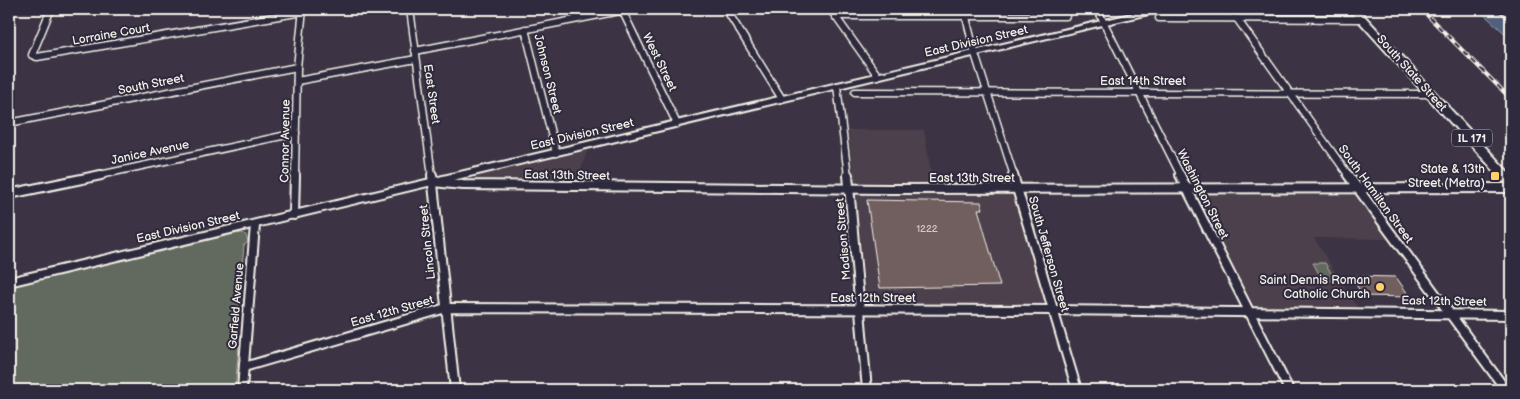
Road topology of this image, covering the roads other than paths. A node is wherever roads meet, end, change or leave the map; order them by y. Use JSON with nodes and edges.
{"nodes":[{"id":1,"x":51,"y":9,"type":"edge"},
{"id":2,"x":410,"y":9,"type":"edge"},
{"id":3,"x":573,"y":9,"type":"edge"},
{"id":4,"x":630,"y":9,"type":"edge"},
{"id":5,"x":726,"y":9,"type":"edge"},
{"id":6,"x":829,"y":9,"type":"edge"},
{"id":7,"x":1097,"y":9,"type":"edge"},
{"id":8,"x":1230,"y":9,"type":"edge"},
{"id":9,"x":1353,"y":9,"type":"edge"},
{"id":10,"x":1503,"y":9,"type":"edge"},
{"id":11,"x":303,"y":10,"type":"edge"},
{"id":12,"x":622,"y":10,"type":"junction"},
{"id":13,"x":834,"y":12,"type":"edge"},
{"id":14,"x":964,"y":12,"type":"edge"},
{"id":15,"x":1160,"y":13,"type":"edge"},
{"id":16,"x":1066,"y":16,"type":"dead end"},
{"id":17,"x":1511,"y":16,"type":"edge"},
{"id":18,"x":577,"y":19,"type":"junction"},
{"id":19,"x":1237,"y":19,"type":"junction"},
{"id":20,"x":1362,"y":19,"type":"junction"},
{"id":21,"x":1104,"y":23,"type":"junction"},
{"id":22,"x":525,"y":29,"type":"junction"},
{"id":23,"x":415,"y":50,"type":"junction"},
{"id":24,"x":975,"y":54,"type":"junction"},
{"id":25,"x":416,"y":59,"type":"junction"},
{"id":26,"x":297,"y":67,"type":"junction"},
{"id":27,"x":878,"y":76,"type":"junction"},
{"id":28,"x":297,"y":81,"type":"junction"},
{"id":29,"x":838,"y":86,"type":"junction"},
{"id":30,"x":855,"y":92,"type":"dead end"},
{"id":31,"x":987,"y":92,"type":"junction"},
{"id":32,"x":1138,"y":92,"type":"junction"},
{"id":33,"x":1290,"y":93,"type":"junction"},
{"id":34,"x":1432,"y":94,"type":"junction"},
{"id":35,"x":782,"y":99,"type":"junction"},
{"id":36,"x":9,"y":123,"type":"edge"},
{"id":37,"x":677,"y":124,"type":"junction"},
{"id":38,"x":296,"y":133,"type":"junction"},
{"id":39,"x":556,"y":153,"type":"junction"},
{"id":40,"x":433,"y":182,"type":"junction"},
{"id":41,"x":1511,"y":182,"type":"edge"},
{"id":42,"x":1511,"y":188,"type":"edge"},
{"id":43,"x":850,"y":189,"type":"junction"},
{"id":44,"x":1018,"y":189,"type":"junction"},
{"id":45,"x":1188,"y":189,"type":"junction"},
{"id":46,"x":1358,"y":189,"type":"junction"},
{"id":47,"x":9,"y":194,"type":"edge"},
{"id":48,"x":294,"y":215,"type":"junction"},
{"id":49,"x":255,"y":225,"type":"junction"},
{"id":50,"x":9,"y":282,"type":"edge"},
{"id":51,"x":446,"y":308,"type":"junction"},
{"id":52,"x":1053,"y":310,"type":"junction"},
{"id":53,"x":861,"y":311,"type":"junction"},
{"id":54,"x":1250,"y":312,"type":"junction"},
{"id":55,"x":1449,"y":314,"type":"junction"},
{"id":56,"x":1511,"y":315,"type":"edge"},
{"id":57,"x":244,"y":367,"type":"junction"},
{"id":58,"x":242,"y":390,"type":"edge"},
{"id":59,"x":455,"y":390,"type":"edge"},
{"id":60,"x":867,"y":390,"type":"edge"},
{"id":61,"x":1077,"y":390,"type":"edge"},
{"id":62,"x":1289,"y":390,"type":"edge"},
{"id":63,"x":1506,"y":390,"type":"edge"}],
"edges":[{"from":1,"to":11,"type":"street","name":"Lorraine Court"},
{"from":2,"to":23,"type":"street","name":"East Street"},
{"from":3,"to":18,"type":"street"},
{"from":4,"to":12,"type":"street"},
{"from":5,"to":35,"type":"street"},
{"from":6,"to":13,"type":"street"},
{"from":7,"to":21,"type":"street","name":"Washington Street"},
{"from":8,"to":19,"type":"street","name":"South Hamilton Street"},
{"from":9,"to":20,"type":"main road","name":"South State Street","number":"IL 171"},
{"from":10,"to":17,"type":"street"},
{"from":11,"to":26,"type":"street","name":"Connor Avenue"},
{"from":12,"to":18,"type":"street"},
{"from":12,"to":37,"type":"street","name":"West Street"},
{"from":13,"to":14,"type":"street"},
{"from":13,"to":27,"type":"street"},
{"from":14,"to":16,"type":"street"},
{"from":14,"to":24,"type":"street","name":"South Jefferson Street"},
{"from":15,"to":19,"type":"street"},
{"from":15,"to":21,"type":"street","name":"East Division Street"},
{"from":18,"to":22,"type":"street"},
{"from":19,"to":20,"type":"street"},
{"from":19,"to":33,"type":"street","name":"South Hamilton Street"},
{"from":20,"to":34,"type":"main road","name":"South State Street","number":"IL 171"},
{"from":21,"to":24,"type":"street","name":"East Division Street"},
{"from":21,"to":32,"type":"street","name":"Washington Street"},
{"from":22,"to":23,"type":"street"},
{"from":22,"to":39,"type":"street","name":"Johnson Street"},
{"from":23,"to":25,"type":"street","name":"East Street"},
{"from":24,"to":27,"type":"street","name":"East Division Street"},
{"from":24,"to":31,"type":"street","name":"South Jefferson Street"},
{"from":25,"to":28,"type":"street"},
{"from":25,"to":40,"type":"street","name":"East Street"},
{"from":26,"to":28,"type":"street","name":"Connor Avenue"},
{"from":26,"to":36,"type":"street","name":"South Street"},
{"from":27,"to":29,"type":"street","name":"East Division Street"},
{"from":28,"to":38,"type":"street","name":"Connor Avenue"},
{"from":29,"to":35,"type":"street","name":"East Division Street"},
{"from":29,"to":43,"type":"street","name":"Madison Street"},
{"from":30,"to":31,"type":"street","name":"East 14th Street"},
{"from":31,"to":32,"type":"street","name":"East 14th Street"},
{"from":31,"to":44,"type":"street","name":"South Jefferson Street"},
{"from":32,"to":33,"type":"street","name":"East 14th Street"},
{"from":32,"to":45,"type":"street","name":"Washington Street"},
{"from":33,"to":34,"type":"street","name":"East 14th Street"},
{"from":33,"to":46,"type":"street","name":"South Hamilton Street"},
{"from":34,"to":41,"type":"main road","name":"South State Street","number":"IL 171"},
{"from":35,"to":37,"type":"street","name":"East Division Street"},
{"from":37,"to":39,"type":"street","name":"East Division Street"},
{"from":38,"to":47,"type":"street","name":"Janice Avenue"},
{"from":38,"to":48,"type":"street","name":"Connor Avenue"},
{"from":39,"to":40,"type":"street","name":"East Division Street"},
{"from":40,"to":43,"type":"street","name":"East 13th Street"},
{"from":40,"to":48,"type":"street","name":"East Division Street"},
{"from":40,"to":51,"type":"street","name":"Lincoln Street"},
{"from":42,"to":46,"type":"street","name":"East 13th Street"},
{"from":43,"to":44,"type":"street","name":"East 13th Street"},
{"from":43,"to":53,"type":"street","name":"Madison Street"},
{"from":44,"to":45,"type":"street","name":"East 13th Street"},
{"from":44,"to":52,"type":"street","name":"South Jefferson Street"},
{"from":45,"to":46,"type":"street","name":"East 13th Street"},
{"from":45,"to":54,"type":"street","name":"Washington Street"},
{"from":46,"to":55,"type":"street","name":"South Hamilton Street"},
{"from":48,"to":49,"type":"street","name":"East Division Street"},
{"from":49,"to":50,"type":"street","name":"East Division Street"},
{"from":49,"to":57,"type":"street","name":"Garfield Avenue"},
{"from":51,"to":53,"type":"street","name":"East 12th Street"},
{"from":51,"to":57,"type":"street","name":"East 12th Street"},
{"from":51,"to":59,"type":"street","name":"Lincoln Street"},
{"from":52,"to":53,"type":"street","name":"East 12th Street"},
{"from":52,"to":54,"type":"street","name":"East 12th Street"},
{"from":52,"to":61,"type":"street","name":"South Jefferson Street"},
{"from":53,"to":60,"type":"street","name":"Madison Street"},
{"from":54,"to":55,"type":"street","name":"East 12th Street"},
{"from":54,"to":62,"type":"street","name":"Washington Street"},
{"from":55,"to":56,"type":"street","name":"East 12th Street"},
{"from":55,"to":63,"type":"street","name":"South Hamilton Street"},
{"from":57,"to":58,"type":"street","name":"Garfield Avenue"}]}
